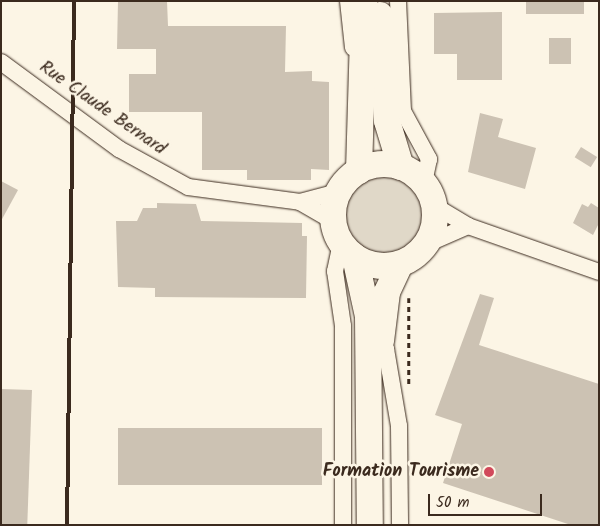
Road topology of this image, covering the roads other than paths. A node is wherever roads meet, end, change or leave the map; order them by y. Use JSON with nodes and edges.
{"nodes":[{"id":1,"x":380,"y":1,"type":"edge"},
{"id":2,"x":398,"y":1,"type":"edge"},
{"id":3,"x":356,"y":7,"type":"edge"},
{"id":4,"x":1,"y":62,"type":"edge"},
{"id":5,"x":374,"y":85,"type":"junction"},
{"id":6,"x":402,"y":166,"type":"junction"},
{"id":7,"x":359,"y":171,"type":"junction"},
{"id":8,"x":424,"y":183,"type":"junction"},
{"id":9,"x":338,"y":192,"type":"junction"},
{"id":10,"x":300,"y":202,"type":"junction"},
{"id":11,"x":435,"y":206,"type":"junction"},
{"id":12,"x":468,"y":226,"type":"junction"},
{"id":13,"x":343,"y":240,"type":"junction"},
{"id":14,"x":427,"y":244,"type":"junction"},
{"id":15,"x":599,"y":272,"type":"edge"},
{"id":16,"x":404,"y":276,"type":"junction"},
{"id":17,"x":380,"y":342,"type":"junction"},
{"id":18,"x":371,"y":419,"type":"junction"},
{"id":19,"x":342,"y":525,"type":"edge"},
{"id":20,"x":370,"y":525,"type":"edge"},
{"id":21,"x":400,"y":525,"type":"edge"}],
"edges":[{"from":1,"to":5,"type":"main road"},
{"from":2,"to":8,"type":"street"},
{"from":3,"to":5,"type":"main road"},
{"from":4,"to":10,"type":"street","name":"Rue Claude Bernard"},
{"from":5,"to":6,"type":"main road"},
{"from":5,"to":7,"type":"main road"},
{"from":6,"to":7,"type":"main road"},
{"from":6,"to":8,"type":"main road"},
{"from":7,"to":9,"type":"main road"},
{"from":8,"to":11,"type":"main road"},
{"from":9,"to":10,"type":"street","name":"Rue Claude Bernard"},
{"from":9,"to":13,"type":"main road"},
{"from":10,"to":13,"type":"street","name":"Rue Claude Bernard"},
{"from":11,"to":12,"type":"street"},
{"from":11,"to":14,"type":"main road"},
{"from":12,"to":14,"type":"street"},
{"from":12,"to":15,"type":"street"},
{"from":13,"to":16,"type":"main road"},
{"from":13,"to":18,"type":"main road"},
{"from":13,"to":19,"type":"street"},
{"from":14,"to":16,"type":"main road"},
{"from":16,"to":17,"type":"main road"},
{"from":17,"to":18,"type":"main road"},
{"from":17,"to":21,"type":"street"},
{"from":18,"to":20,"type":"main road"}]}
